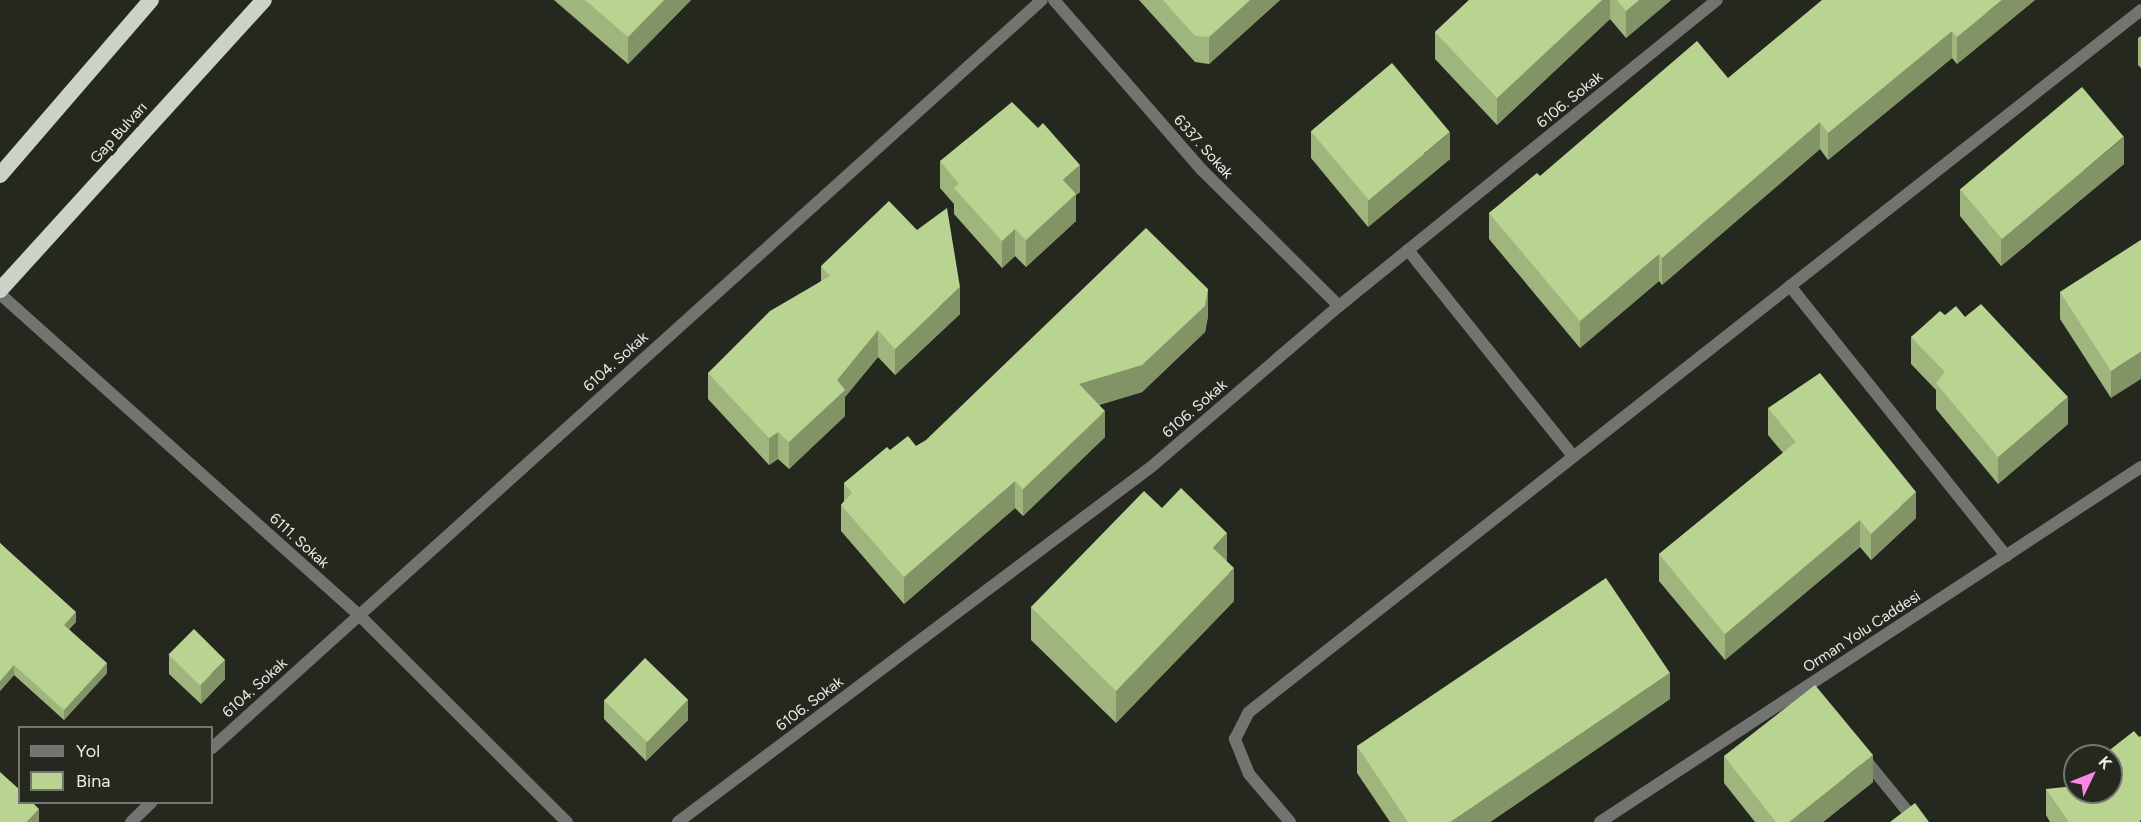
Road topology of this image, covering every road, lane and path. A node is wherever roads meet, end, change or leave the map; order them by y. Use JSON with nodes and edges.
{"nodes":[{"id":1,"x":151,"y":0,"type":"edge"},
{"id":2,"x":264,"y":0,"type":"edge"},
{"id":3,"x":1042,"y":0,"type":"edge"},
{"id":4,"x":1054,"y":0,"type":"edge"},
{"id":5,"x":1717,"y":0,"type":"edge"},
{"id":6,"x":2141,"y":10,"type":"edge"},
{"id":7,"x":0,"y":175,"type":"edge"},
{"id":8,"x":1408,"y":250,"type":"junction"},
{"id":9,"x":1790,"y":286,"type":"junction"},
{"id":10,"x":0,"y":292,"type":"edge"},
{"id":11,"x":1339,"y":306,"type":"junction"},
{"id":12,"x":1573,"y":456,"type":"junction"},
{"id":13,"x":2141,"y":467,"type":"edge"},
{"id":14,"x":2006,"y":556,"type":"junction"},
{"id":15,"x":358,"y":614,"type":"junction"},
{"id":16,"x":213,"y":747,"type":"edge"},
{"id":17,"x":1857,"y":750,"type":"edge"},
{"id":18,"x":150,"y":804,"type":"edge"},
{"id":19,"x":130,"y":822,"type":"edge"},
{"id":20,"x":567,"y":822,"type":"edge"},
{"id":21,"x":678,"y":822,"type":"edge"},
{"id":22,"x":1290,"y":822,"type":"edge"},
{"id":23,"x":1600,"y":822,"type":"edge"},
{"id":24,"x":1916,"y":822,"type":"edge"}],
"edges":[{"from":1,"to":7,"type":"highway"},
{"from":2,"to":10,"type":"highway","name":"Gap Bulvarı"},
{"from":3,"to":15,"type":"street","name":"6104. Sokak"},
{"from":4,"to":11,"type":"street","name":"6337. Sokak"},
{"from":5,"to":8,"type":"street","name":"6106. Sokak"},
{"from":6,"to":9,"type":"street"},
{"from":8,"to":11,"type":"street","name":"6106. Sokak"},
{"from":8,"to":12,"type":"street"},
{"from":9,"to":12,"type":"street"},
{"from":9,"to":14,"type":"street"},
{"from":10,"to":15,"type":"street","name":"6111. Sokak"},
{"from":11,"to":21,"type":"street","name":"6106. Sokak"},
{"from":12,"to":22,"type":"street"},
{"from":13,"to":14,"type":"street","name":"Orman Yolu Caddesi"},
{"from":14,"to":23,"type":"street","name":"Orman Yolu Caddesi"},
{"from":15,"to":16,"type":"street","name":"6104. Sokak"},
{"from":15,"to":20,"type":"street","name":"6111. Sokak"},
{"from":17,"to":24,"type":"street"},
{"from":18,"to":19,"type":"street"}]}
